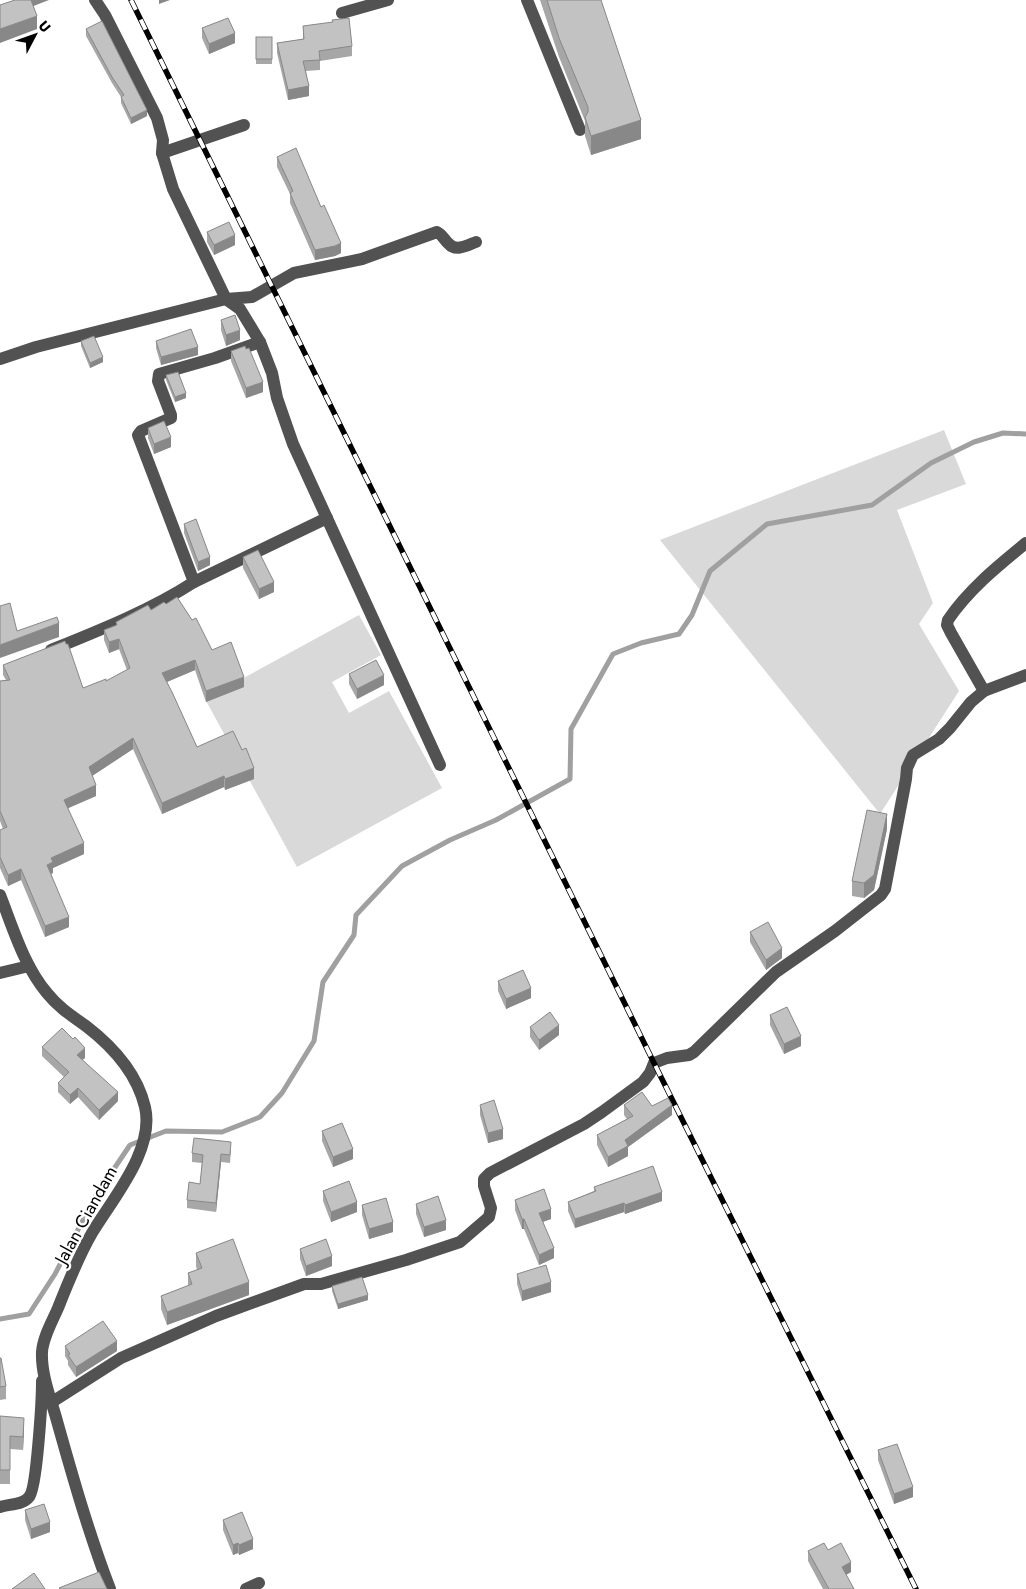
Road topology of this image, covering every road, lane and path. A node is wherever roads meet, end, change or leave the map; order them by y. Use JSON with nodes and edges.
{"nodes":[{"id":1,"x":95,"y":0,"type":"edge"},
{"id":2,"x":388,"y":0,"type":"edge"},
{"id":3,"x":527,"y":0,"type":"edge"},
{"id":4,"x":342,"y":13,"type":"dead end"},
{"id":5,"x":244,"y":125,"type":"dead end"},
{"id":6,"x":580,"y":130,"type":"dead end"},
{"id":7,"x":162,"y":153,"type":"junction"},
{"id":8,"x":476,"y":242,"type":"dead end"},
{"id":9,"x":226,"y":299,"type":"junction"},
{"id":10,"x":260,"y":342,"type":"junction"},
{"id":11,"x":0,"y":359,"type":"edge"},
{"id":12,"x":327,"y":518,"type":"junction"},
{"id":13,"x":1026,"y":543,"type":"edge"},
{"id":14,"x":194,"y":582,"type":"junction"},
{"id":15,"x":43,"y":652,"type":"edge"},
{"id":16,"x":1026,"y":675,"type":"edge"},
{"id":17,"x":984,"y":691,"type":"junction"},
{"id":18,"x":440,"y":765,"type":"dead end"},
{"id":19,"x":0,"y":895,"type":"edge"},
{"id":20,"x":29,"y":966,"type":"junction"},
{"id":21,"x":0,"y":973,"type":"edge"},
{"id":22,"x":43,"y":1364,"type":"junction"},
{"id":23,"x":52,"y":1402,"type":"junction"},
{"id":24,"x":0,"y":1507,"type":"edge"},
{"id":25,"x":259,"y":1584,"type":"dead end"},
{"id":26,"x":110,"y":1589,"type":"edge"},
{"id":27,"x":246,"y":1589,"type":"edge"}],
"edges":[{"from":1,"to":7,"type":"street"},
{"from":2,"to":4,"type":"street"},
{"from":3,"to":6,"type":"street"},
{"from":5,"to":7,"type":"street"},
{"from":7,"to":9,"type":"street"},
{"from":8,"to":9,"type":"street"},
{"from":9,"to":10,"type":"street"},
{"from":9,"to":11,"type":"street"},
{"from":10,"to":12,"type":"street"},
{"from":10,"to":14,"type":"street"},
{"from":12,"to":14,"type":"street"},
{"from":12,"to":18,"type":"street"},
{"from":13,"to":17,"type":"street"},
{"from":14,"to":15,"type":"street"},
{"from":16,"to":17,"type":"street"},
{"from":17,"to":23,"type":"street"},
{"from":19,"to":20,"type":"street","name":"Jalan Ciandam"},
{"from":20,"to":21,"type":"street"},
{"from":20,"to":22,"type":"street","name":"Jalan Ciandam"},
{"from":22,"to":23,"type":"street","name":"Jalan Ciandam"},
{"from":22,"to":24,"type":"street"},
{"from":23,"to":26,"type":"street","name":"Jalan Ciandam"},
{"from":25,"to":27,"type":"street"}]}
